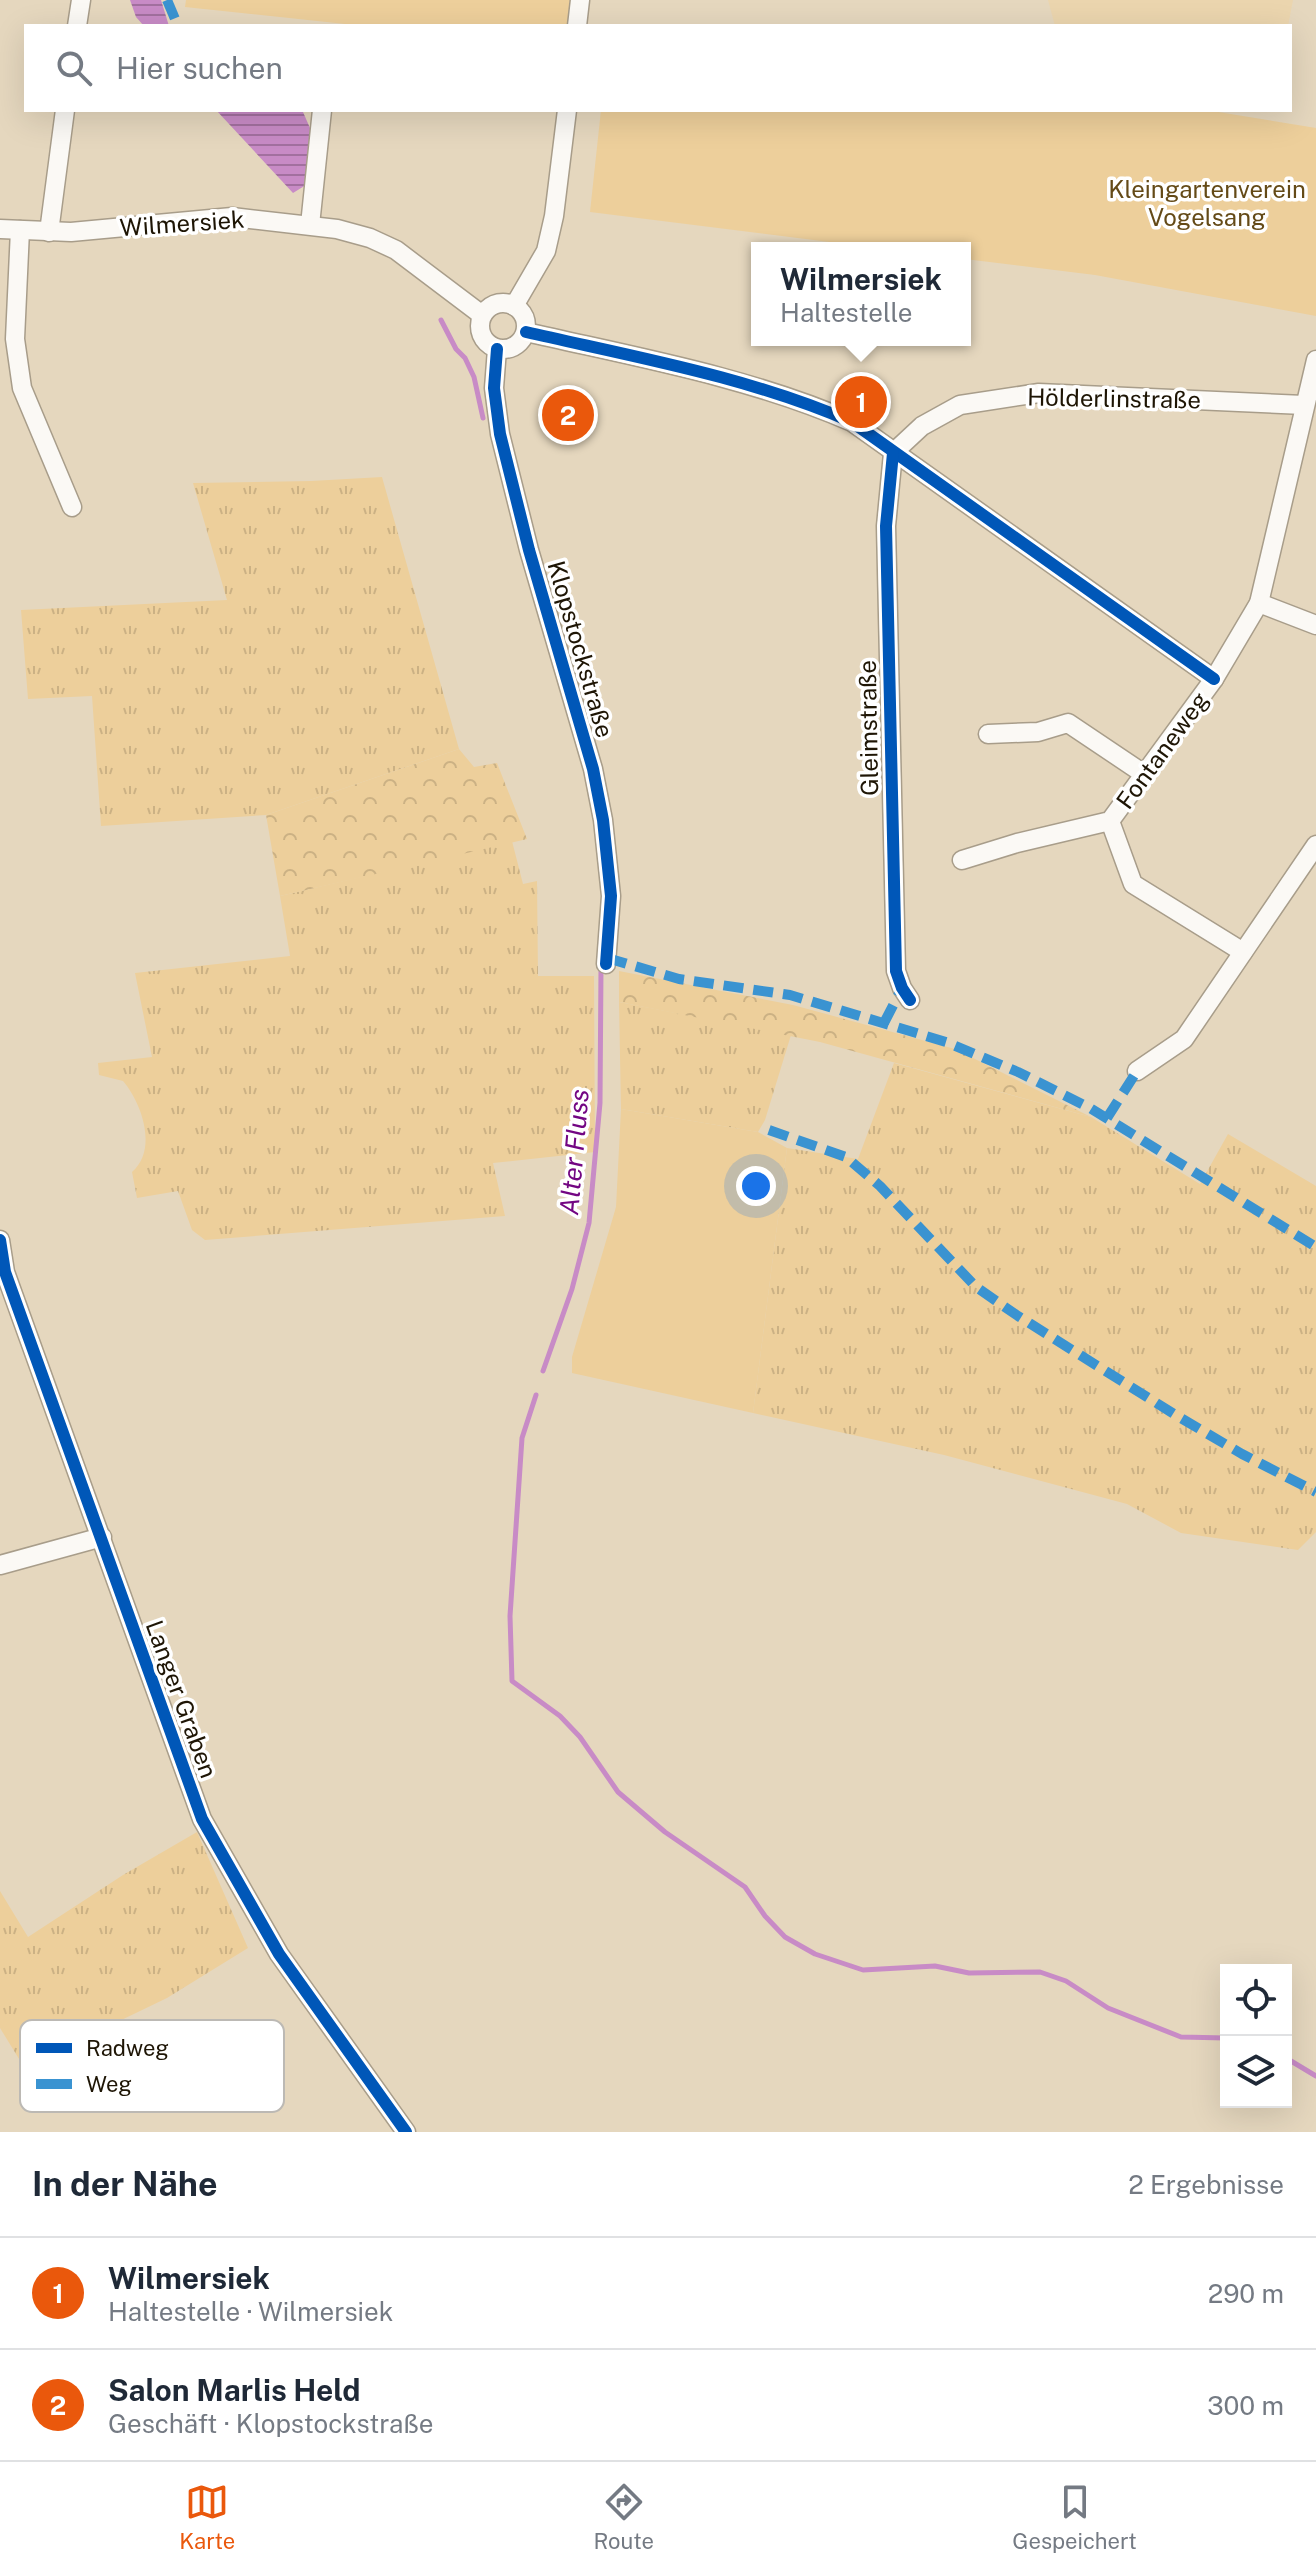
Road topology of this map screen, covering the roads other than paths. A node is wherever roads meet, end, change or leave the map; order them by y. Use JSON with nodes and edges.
{"nodes":[{"id":1,"x":81,"y":0,"type":"edge"},
{"id":2,"x":580,"y":0,"type":"edge"},
{"id":3,"x":77,"y":24,"type":"edge"},
{"id":4,"x":577,"y":24,"type":"edge"},
{"id":5,"x":65,"y":112,"type":"edge"},
{"id":6,"x":322,"y":112,"type":"edge"},
{"id":7,"x":567,"y":112,"type":"edge"},
{"id":8,"x":310,"y":225,"type":"junction"},
{"id":9,"x":0,"y":229,"type":"edge"},
{"id":10,"x":20,"y":230,"type":"junction"},
{"id":11,"x":49,"y":232,"type":"junction"},
{"id":12,"x":514,"y":306,"type":"junction"},
{"id":13,"x":482,"y":315,"type":"junction"},
{"id":14,"x":526,"y":332,"type":"junction"},
{"id":15,"x":497,"y":349,"type":"junction"},
{"id":16,"x":1316,"y":360,"type":"edge"},
{"id":17,"x":1304,"y":405,"type":"junction"},
{"id":18,"x":893,"y":453,"type":"junction"},
{"id":19,"x":72,"y":507,"type":"dead end"},
{"id":20,"x":1259,"y":603,"type":"junction"},
{"id":21,"x":1316,"y":625,"type":"edge"},
{"id":22,"x":1214,"y":679,"type":"junction"},
{"id":23,"x":988,"y":734,"type":"dead end"},
{"id":24,"x":1144,"y":774,"type":"junction"},
{"id":25,"x":1110,"y":821,"type":"junction"},
{"id":26,"x":1316,"y":845,"type":"edge"},
{"id":27,"x":962,"y":860,"type":"dead end"},
{"id":28,"x":1243,"y":952,"type":"junction"},
{"id":29,"x":606,"y":964,"type":"dead end"},
{"id":30,"x":910,"y":1000,"type":"dead end"},
{"id":31,"x":1137,"y":1071,"type":"dead end"},
{"id":32,"x":0,"y":1240,"type":"edge"},
{"id":33,"x":102,"y":1537,"type":"junction"},
{"id":34,"x":0,"y":1565,"type":"edge"},
{"id":35,"x":406,"y":2132,"type":"edge"}],
"edges":[{"from":1,"to":3,"type":"street"},
{"from":2,"to":4,"type":"street"},
{"from":5,"to":11,"type":"street"},
{"from":6,"to":8,"type":"street"},
{"from":7,"to":12,"type":"street"},
{"from":8,"to":11,"type":"street","name":"Wilmersiek"},
{"from":8,"to":13,"type":"street","name":"Wilmersiek"},
{"from":9,"to":10,"type":"street","name":"Wilmersiek"},
{"from":10,"to":11,"type":"street","name":"Wilmersiek"},
{"from":10,"to":19,"type":"street"},
{"from":12,"to":13,"type":"street"},
{"from":12,"to":14,"type":"street"},
{"from":13,"to":15,"type":"street"},
{"from":14,"to":15,"type":"street"},
{"from":14,"to":18,"type":"street"},
{"from":15,"to":29,"type":"street","name":"Klopstockstraße"},
{"from":16,"to":17,"type":"street","name":"Fontaneweg"},
{"from":17,"to":18,"type":"street","name":"Hölderlinstraße"},
{"from":17,"to":20,"type":"street","name":"Fontaneweg"},
{"from":18,"to":22,"type":"street"},
{"from":18,"to":30,"type":"street","name":"Gleimstraße"},
{"from":20,"to":21,"type":"street"},
{"from":20,"to":22,"type":"street","name":"Fontaneweg"},
{"from":22,"to":24,"type":"street","name":"Fontaneweg"},
{"from":23,"to":24,"type":"street"},
{"from":24,"to":25,"type":"street","name":"Fontaneweg"},
{"from":25,"to":27,"type":"street","name":"Fontaneweg"},
{"from":25,"to":28,"type":"street","name":"Fontaneweg"},
{"from":26,"to":28,"type":"street"},
{"from":28,"to":31,"type":"street"},
{"from":32,"to":33,"type":"street","name":"Langer Graben"},
{"from":33,"to":34,"type":"street"},
{"from":33,"to":35,"type":"street","name":"Langer Graben"}]}
